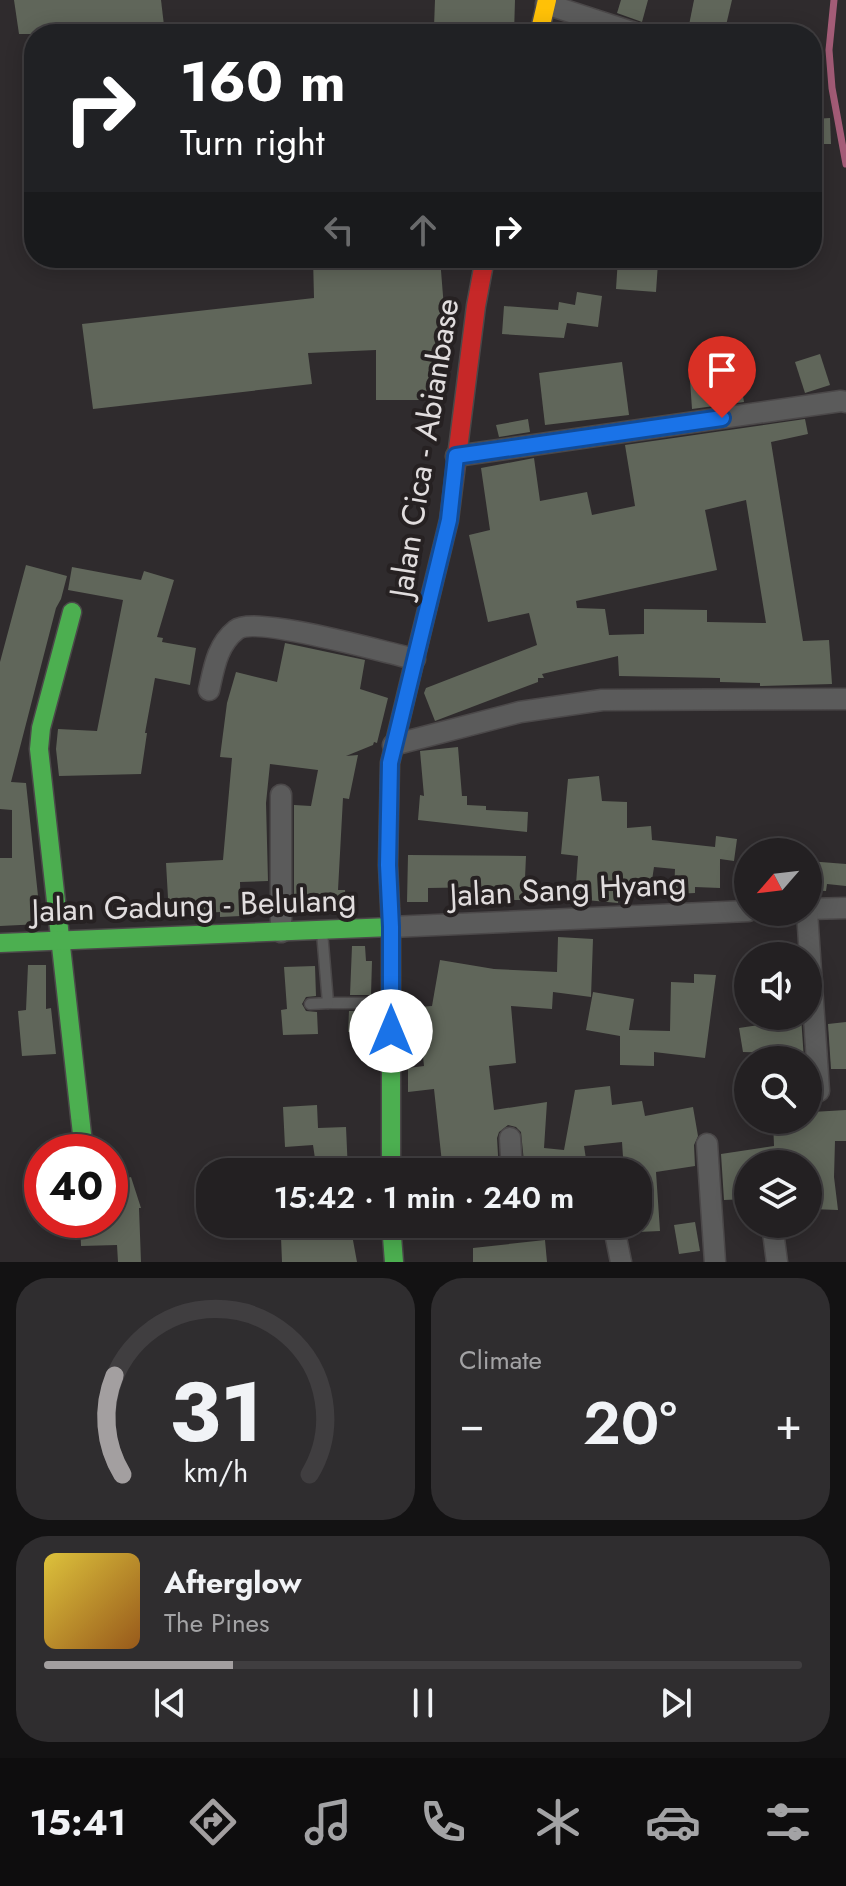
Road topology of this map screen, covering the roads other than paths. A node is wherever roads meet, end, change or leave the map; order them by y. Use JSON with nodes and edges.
{"nodes":[{"id":1,"x":546,"y":2,"type":"edge"},
{"id":2,"x":541,"y":24,"type":"edge"},
{"id":3,"x":609,"y":24,"type":"edge"},
{"id":4,"x":484,"y":268,"type":"edge"},
{"id":5,"x":846,"y":402,"type":"edge"},
{"id":6,"x":456,"y":456,"type":"junction"},
{"id":7,"x":72,"y":612,"type":"dead end"},
{"id":8,"x":415,"y":659,"type":"junction"},
{"id":9,"x":209,"y":690,"type":"dead end"},
{"id":10,"x":846,"y":699,"type":"edge"},
{"id":11,"x":393,"y":745,"type":"junction"},
{"id":12,"x":281,"y":795,"type":"dead end"},
{"id":13,"x":846,"y":908,"type":"edge"},
{"id":14,"x":822,"y":909,"type":"edge"},
{"id":15,"x":734,"y":912,"type":"edge"},
{"id":16,"x":808,"y":926,"type":"edge"},
{"id":17,"x":391,"y":927,"type":"junction"},
{"id":18,"x":322,"y":930,"type":"junction"},
{"id":19,"x":281,"y":932,"type":"junction"},
{"id":20,"x":60,"y":941,"type":"junction"},
{"id":21,"x":0,"y":943,"type":"edge"},
{"id":22,"x":328,"y":1003,"type":"junction"},
{"id":23,"x":391,"y":1003,"type":"junction"},
{"id":24,"x":310,"y":1004,"type":"dead end"},
{"id":25,"x":816,"y":1046,"type":"edge"},
{"id":26,"x":82,"y":1134,"type":"edge"},
{"id":27,"x":510,"y":1138,"type":"dead end"},
{"id":28,"x":707,"y":1144,"type":"dead end"},
{"id":29,"x":391,"y":1158,"type":"edge"},
{"id":30,"x":511,"y":1158,"type":"edge"},
{"id":31,"x":395,"y":1238,"type":"edge"},
{"id":32,"x":616,"y":1238,"type":"edge"},
{"id":33,"x":774,"y":1238,"type":"edge"},
{"id":34,"x":394,"y":1262,"type":"edge"},
{"id":35,"x":621,"y":1262,"type":"edge"},
{"id":36,"x":715,"y":1262,"type":"edge"},
{"id":37,"x":777,"y":1262,"type":"edge"}],
"edges":[{"from":1,"to":2,"type":"street"},
{"from":1,"to":3,"type":"street"},
{"from":4,"to":6,"type":"street","name":"Jalan Cica - Abianbase"},
{"from":5,"to":6,"type":"street"},
{"from":6,"to":8,"type":"street","name":"Jalan Cica - Abianbase"},
{"from":7,"to":20,"type":"street"},
{"from":8,"to":9,"type":"street"},
{"from":8,"to":11,"type":"street","name":"Jalan Cica - Abianbase"},
{"from":10,"to":11,"type":"street"},
{"from":11,"to":17,"type":"street","name":"Jalan Cica - Abianbase"},
{"from":12,"to":19,"type":"street"},
{"from":13,"to":14,"type":"street"},
{"from":15,"to":17,"type":"street","name":"Jalan Sang Hyang"},
{"from":16,"to":25,"type":"street"},
{"from":17,"to":18,"type":"street","name":"Jalan Gadung - Belulang"},
{"from":17,"to":23,"type":"street","name":"Jalan Cica - Abianbase"},
{"from":18,"to":19,"type":"street","name":"Jalan Gadung - Belulang"},
{"from":18,"to":22,"type":"lane"},
{"from":19,"to":20,"type":"street","name":"Jalan Gadung - Belulang"},
{"from":20,"to":21,"type":"street","name":"Jalan Gadung - Belulang"},
{"from":20,"to":26,"type":"street"},
{"from":22,"to":23,"type":"lane"},
{"from":22,"to":24,"type":"lane"},
{"from":23,"to":29,"type":"street","name":"Jalan Cica - Abianbase"},
{"from":27,"to":30,"type":"street"},
{"from":28,"to":36,"type":"street"},
{"from":31,"to":34,"type":"street"},
{"from":32,"to":35,"type":"street"},
{"from":33,"to":37,"type":"street"}]}
